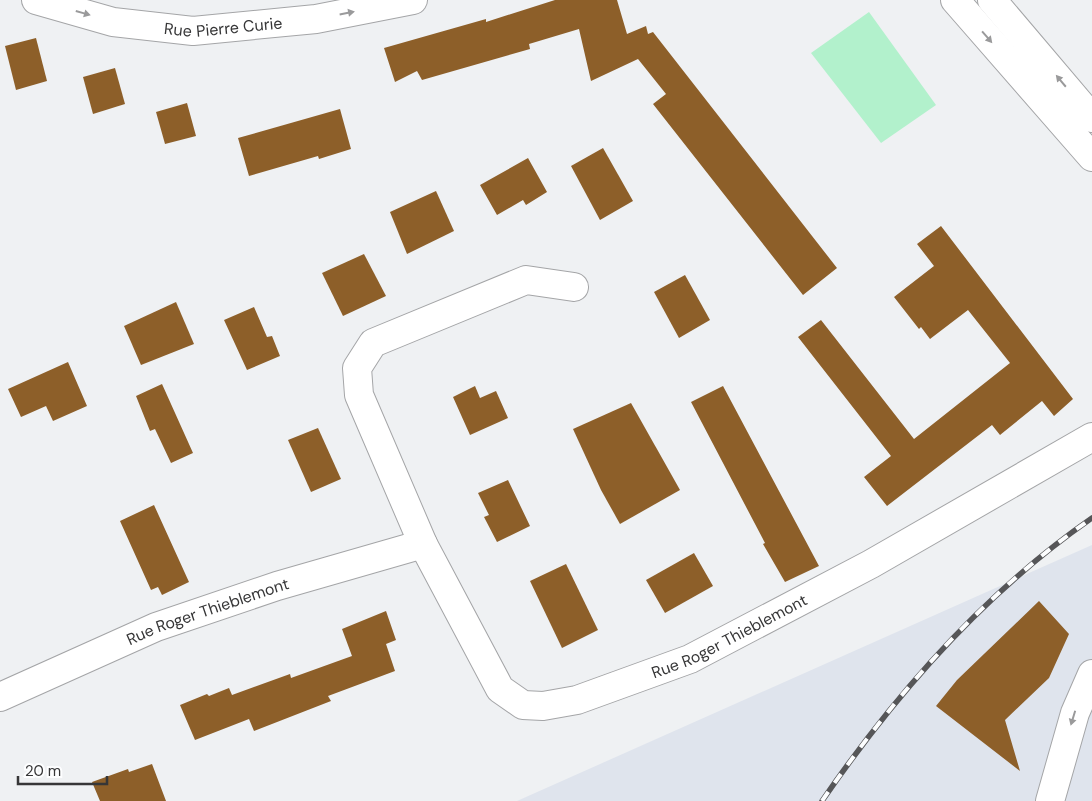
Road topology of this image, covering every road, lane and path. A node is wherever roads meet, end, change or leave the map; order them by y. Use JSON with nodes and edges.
{"nodes":[{"id":1,"x":36,"y":0,"type":"edge"},
{"id":2,"x":413,"y":0,"type":"edge"},
{"id":3,"x":955,"y":0,"type":"edge"},
{"id":4,"x":992,"y":0,"type":"edge"},
{"id":5,"x":318,"y":9,"type":"edge"},
{"id":6,"x":1092,"y":118,"type":"edge"},
{"id":7,"x":1092,"y":157,"type":"edge"},
{"id":8,"x":574,"y":287,"type":"dead end"},
{"id":9,"x":1092,"y":437,"type":"edge"},
{"id":10,"x":423,"y":544,"type":"junction"},
{"id":11,"x":1092,"y":674,"type":"edge"},
{"id":12,"x":0,"y":696,"type":"edge"},
{"id":13,"x":1050,"y":801,"type":"edge"}],
"edges":[{"from":1,"to":5,"type":"street","name":"Rue Pierre Curie","one_way":true},
{"from":5,"to":2,"type":"street","name":"Rue Pierre Curie","one_way":true},
{"from":3,"to":7,"type":"street","one_way":true},
{"from":6,"to":4,"type":"street","one_way":true},
{"from":8,"to":10,"type":"street","name":"Rue Roger Thieblemont"},
{"from":9,"to":10,"type":"street","name":"Rue Roger Thieblemont"},
{"from":10,"to":12,"type":"street","name":"Rue Roger Thieblemont"},
{"from":11,"to":13,"type":"street","one_way":true}]}
